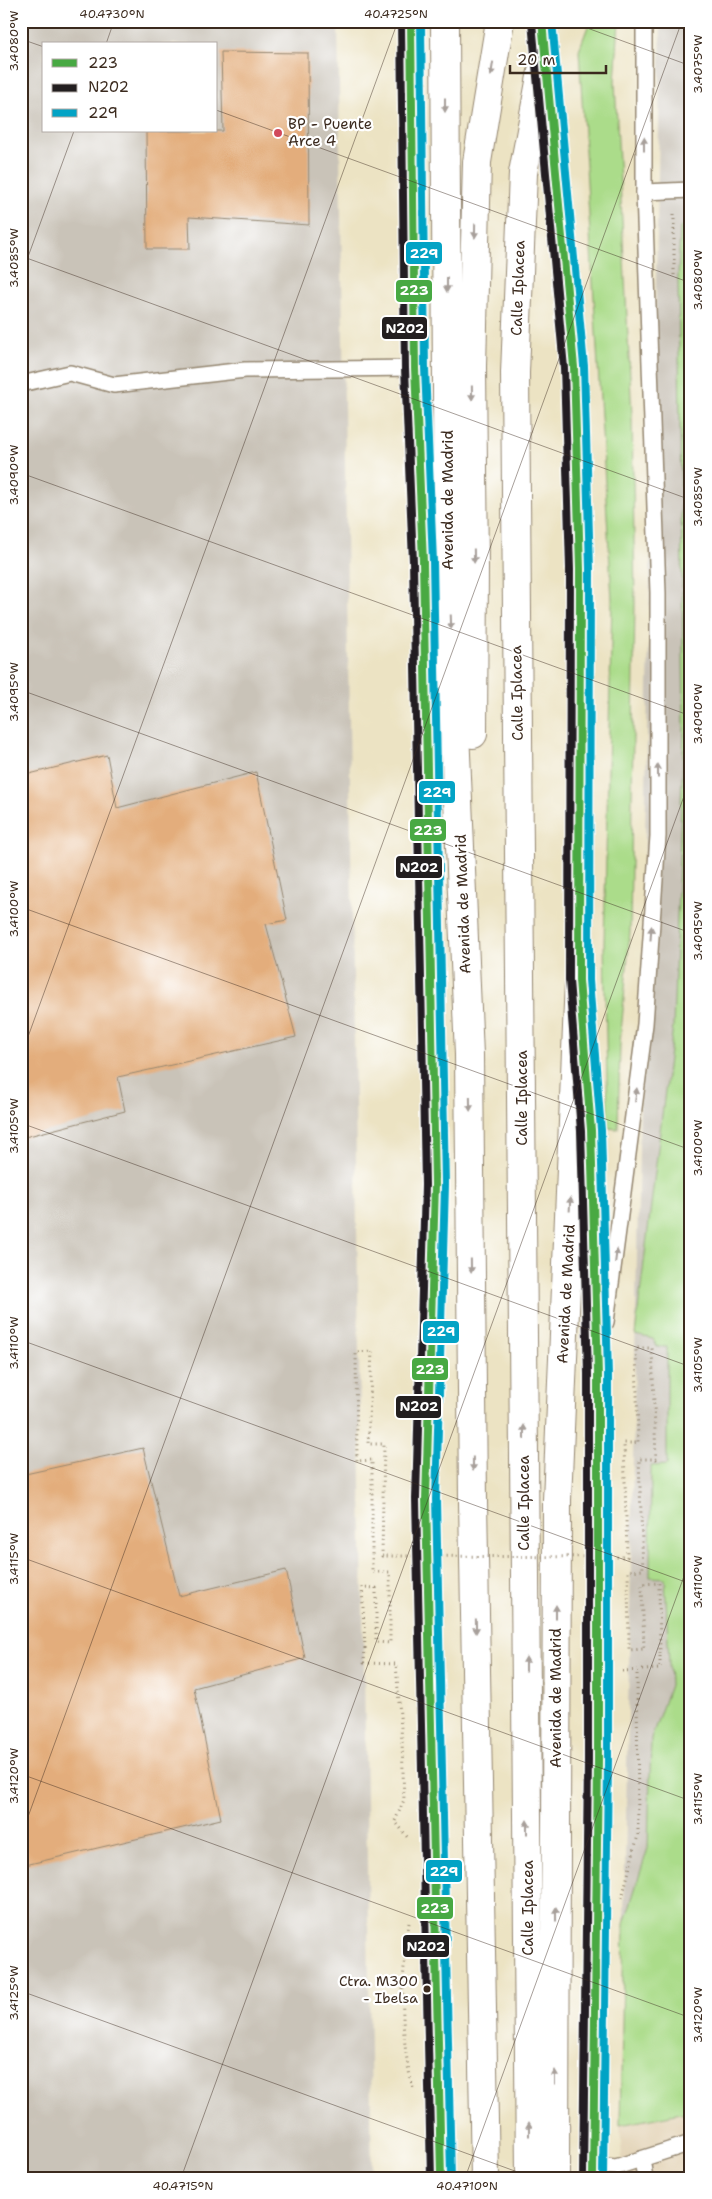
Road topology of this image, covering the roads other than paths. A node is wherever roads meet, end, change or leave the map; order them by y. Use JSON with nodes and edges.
{"nodes":[{"id":1,"x":411,"y":21,"type":"edge"},
{"id":2,"x":445,"y":21,"type":"edge"},
{"id":3,"x":500,"y":21,"type":"edge"},
{"id":4,"x":542,"y":21,"type":"edge"},
{"id":5,"x":552,"y":21,"type":"edge"},
{"id":6,"x":644,"y":21,"type":"edge"},
{"id":7,"x":691,"y":190,"type":"edge"},
{"id":8,"x":644,"y":192,"type":"junction"},
{"id":9,"x":415,"y":368,"type":"junction"},
{"id":10,"x":21,"y":384,"type":"edge"},
{"id":11,"x":580,"y":980,"type":"junction"},
{"id":12,"x":469,"y":1055,"type":"junction"},
{"id":13,"x":598,"y":1374,"type":"junction"},
{"id":14,"x":691,"y":2144,"type":"edge"},
{"id":15,"x":642,"y":2159,"type":"junction"},
{"id":16,"x":593,"y":2171,"type":"edge"},
{"id":17,"x":441,"y":2178,"type":"edge"},
{"id":18,"x":485,"y":2178,"type":"edge"},
{"id":19,"x":530,"y":2178,"type":"edge"},
{"id":20,"x":555,"y":2178,"type":"edge"},
{"id":21,"x":645,"y":2178,"type":"edge"}],
"edges":[{"from":1,"to":9,"type":"lane"},
{"from":2,"to":12,"type":"main road","name":"Avenida de Madrid","one_way":true},
{"from":3,"to":12,"type":"main road","one_way":true},
{"from":4,"to":11,"type":"main road","name":"Avenida de Madrid","bridge":true},
{"from":19,"to":5,"type":"main road","name":"Calle Iplacea","one_way":true},
{"from":8,"to":6,"type":"lane","one_way":true},
{"from":7,"to":8,"type":"lane"},
{"from":13,"to":8,"type":"lane","one_way":true},
{"from":9,"to":10,"type":"lane"},
{"from":9,"to":17,"type":"lane"},
{"from":11,"to":13,"type":"main road"},
{"from":20,"to":11,"type":"main road","name":"Avenida de Madrid","one_way":true},
{"from":12,"to":18,"type":"main road","name":"Avenida de Madrid","one_way":true},
{"from":13,"to":16,"type":"lane"},
{"from":14,"to":15,"type":"lane"},
{"from":15,"to":16,"type":"lane"},
{"from":15,"to":21,"type":"lane"}]}
